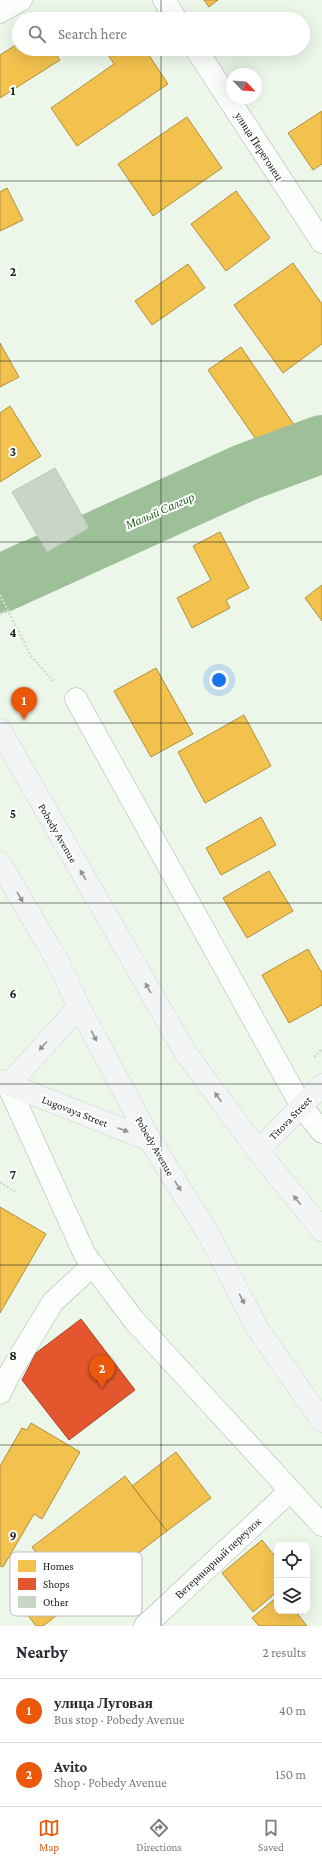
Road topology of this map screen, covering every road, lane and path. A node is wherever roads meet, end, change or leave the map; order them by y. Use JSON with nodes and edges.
{"nodes":[{"id":1,"x":21,"y":0,"type":"edge"},
{"id":2,"x":164,"y":0,"type":"edge"},
{"id":3,"x":0,"y":12,"type":"edge"},
{"id":4,"x":172,"y":12,"type":"edge"},
{"id":5,"x":201,"y":56,"type":"edge"},
{"id":6,"x":322,"y":242,"type":"edge"},
{"id":7,"x":0,"y":595,"type":"edge"},
{"id":8,"x":8,"y":610,"type":"junction"},
{"id":9,"x":0,"y":614,"type":"edge"},
{"id":10,"x":57,"y":686,"type":"dead end"},
{"id":11,"x":76,"y":699,"type":"dead end"},
{"id":12,"x":0,"y":730,"type":"edge"},
{"id":13,"x":0,"y":863,"type":"edge"},
{"id":14,"x":79,"y":1007,"type":"junction"},
{"id":15,"x":4,"y":1083,"type":"edge"},
{"id":16,"x":322,"y":1085,"type":"edge"},
{"id":17,"x":302,"y":1106,"type":"junction"},
{"id":18,"x":322,"y":1132,"type":"edge"},
{"id":19,"x":150,"y":1140,"type":"junction"},
{"id":20,"x":258,"y":1151,"type":"junction"},
{"id":21,"x":0,"y":1182,"type":"edge"},
{"id":22,"x":17,"y":1193,"type":"dead end"},
{"id":23,"x":322,"y":1230,"type":"edge"},
{"id":24,"x":93,"y":1265,"type":"junction"},
{"id":25,"x":0,"y":1393,"type":"edge"},
{"id":26,"x":322,"y":1421,"type":"edge"},
{"id":27,"x":290,"y":1491,"type":"junction"},
{"id":28,"x":322,"y":1525,"type":"edge"},
{"id":29,"x":145,"y":1626,"type":"edge"}],
"edges":[{"from":1,"to":3,"type":"street"},
{"from":2,"to":4,"type":"street"},
{"from":5,"to":6,"type":"street","name":"улица Перегонец"},
{"from":7,"to":8,"type":"path"},
{"from":8,"to":9,"type":"path"},
{"from":8,"to":10,"type":"path"},
{"from":11,"to":17,"type":"street"},
{"from":20,"to":12,"type":"main road","name":"Pobedy Avenue","one_way":true},
{"from":13,"to":14,"type":"main road","name":"Pobedy Avenue","one_way":true},
{"from":14,"to":15,"type":"main road","one_way":true},
{"from":14,"to":19,"type":"main road","name":"Pobedy Avenue","one_way":true},
{"from":15,"to":19,"type":"main road","name":"Lugovaya Street","one_way":true},
{"from":15,"to":24,"type":"street"},
{"from":16,"to":17,"type":"main road","name":"Titova Street"},
{"from":17,"to":18,"type":"street"},
{"from":17,"to":20,"type":"main road","name":"Titova Street"},
{"from":19,"to":26,"type":"main road","name":"Pobedy Avenue","one_way":true},
{"from":23,"to":20,"type":"main road","name":"Pobedy Avenue","one_way":true},
{"from":21,"to":22,"type":"path"},
{"from":24,"to":25,"type":"street"},
{"from":24,"to":27,"type":"street"},
{"from":27,"to":28,"type":"street"},
{"from":27,"to":29,"type":"street","name":"Ветеринарный переулок"}]}
